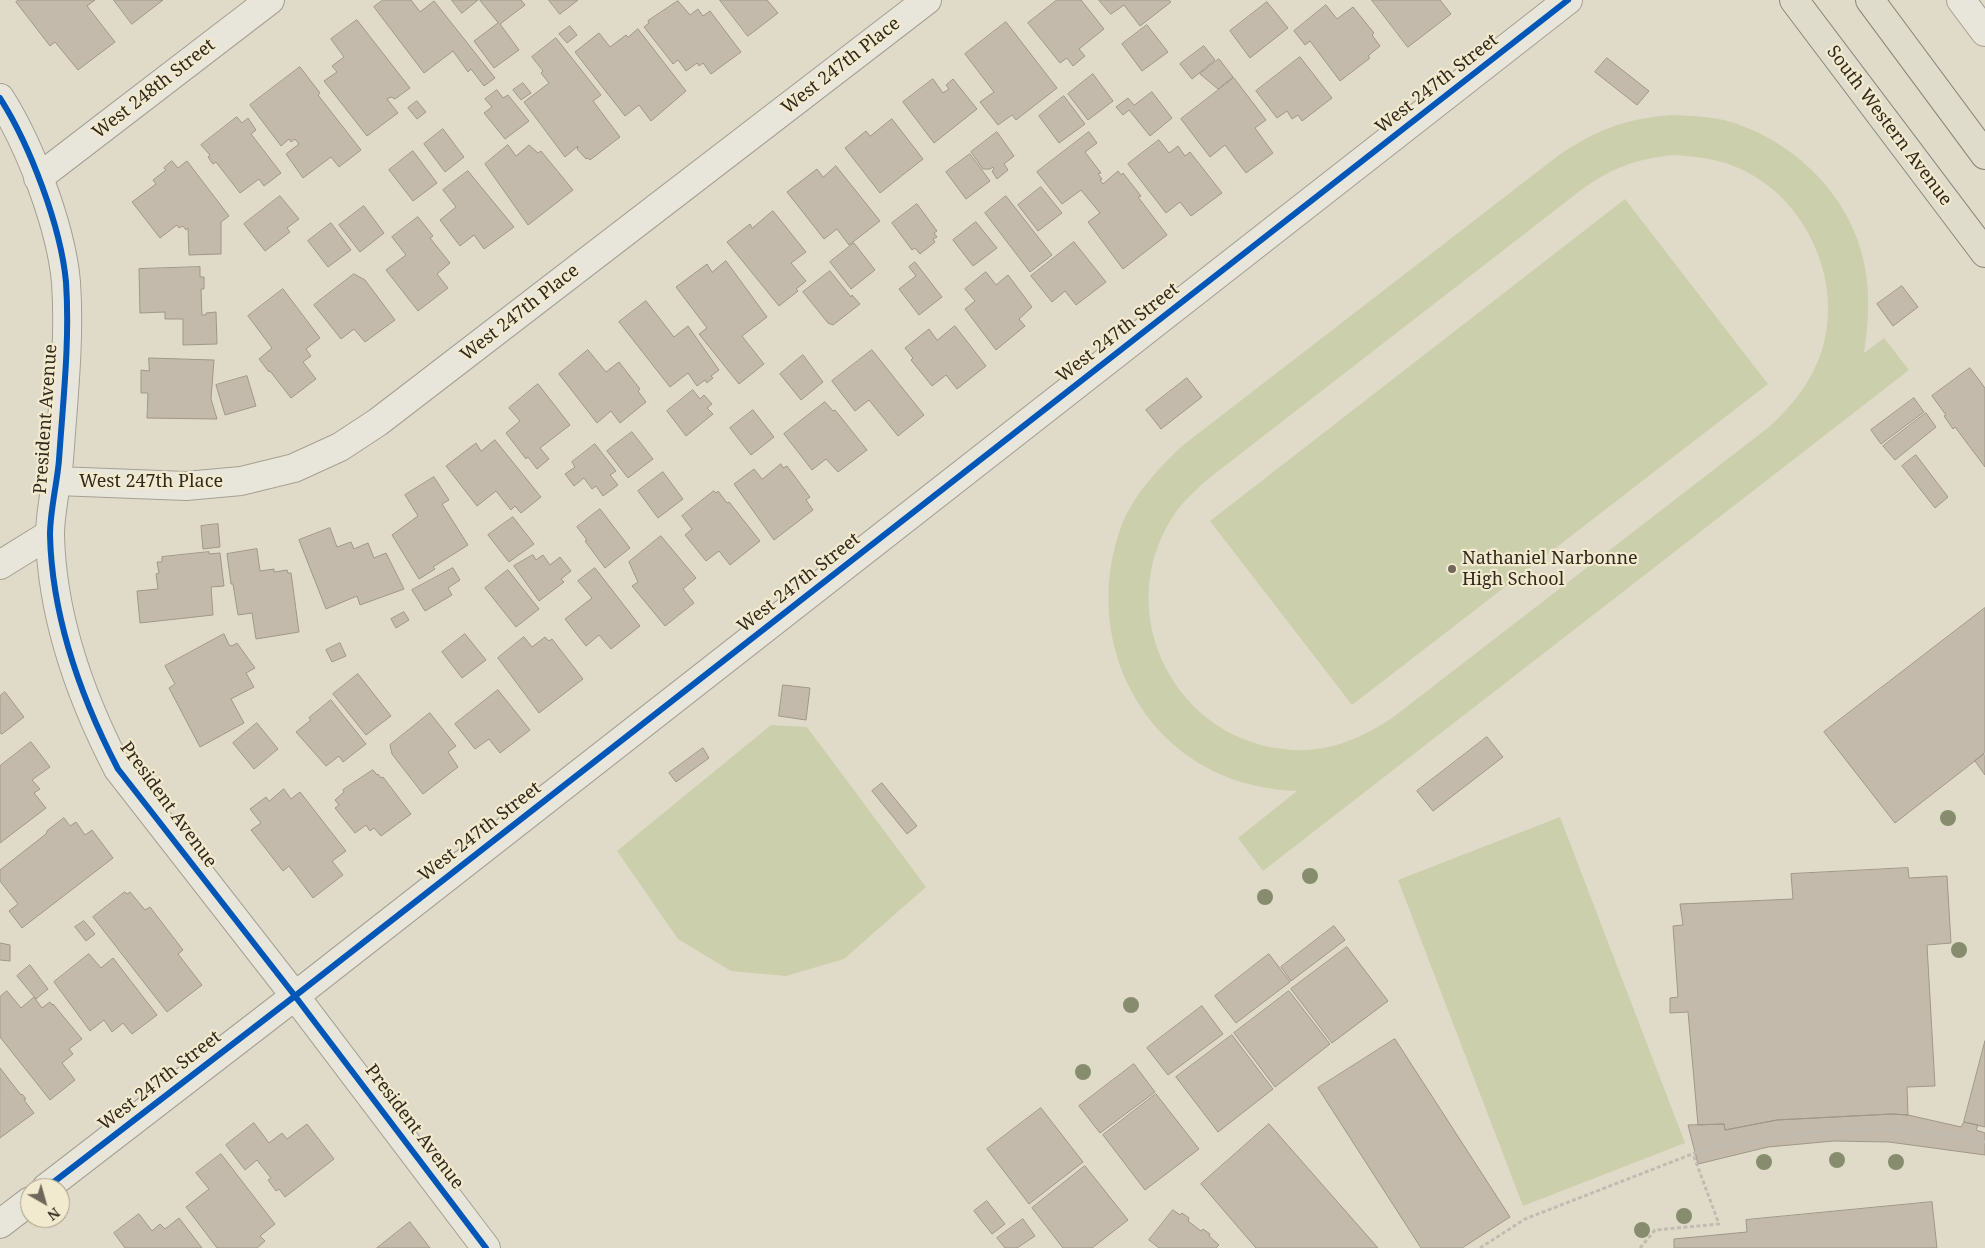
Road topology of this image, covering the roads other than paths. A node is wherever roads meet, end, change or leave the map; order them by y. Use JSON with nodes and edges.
{"nodes":[{"id":1,"x":270,"y":0,"type":"edge"},
{"id":2,"x":927,"y":0,"type":"edge"},
{"id":3,"x":1568,"y":0,"type":"edge"},
{"id":4,"x":1794,"y":0,"type":"edge"},
{"id":5,"x":1870,"y":0,"type":"edge"},
{"id":6,"x":1961,"y":0,"type":"edge"},
{"id":7,"x":1985,"y":32,"type":"edge"},
{"id":8,"x":0,"y":98,"type":"edge"},
{"id":9,"x":1985,"y":155,"type":"edge"},
{"id":10,"x":38,"y":178,"type":"junction"},
{"id":11,"x":1985,"y":253,"type":"edge"},
{"id":12,"x":57,"y":481,"type":"junction"},
{"id":13,"x":50,"y":534,"type":"junction"},
{"id":14,"x":0,"y":565,"type":"edge"},
{"id":15,"x":295,"y":996,"type":"junction"},
{"id":16,"x":59,"y":1178,"type":"edge"},
{"id":17,"x":20,"y":1209,"type":"edge"},
{"id":18,"x":0,"y":1224,"type":"edge"},
{"id":19,"x":486,"y":1248,"type":"edge"}],
"edges":[{"from":1,"to":10,"type":"street","name":"West 248th Street"},
{"from":2,"to":12,"type":"street","name":"West 247th Place"},
{"from":3,"to":15,"type":"street","name":"West 247th Street"},
{"from":4,"to":11,"type":"main road","name":"South Western Avenue"},
{"from":5,"to":9,"type":"main road"},
{"from":6,"to":7,"type":"street"},
{"from":8,"to":10,"type":"street","name":"President Avenue"},
{"from":10,"to":12,"type":"street","name":"President Avenue"},
{"from":12,"to":13,"type":"street","name":"President Avenue"},
{"from":13,"to":14,"type":"street"},
{"from":13,"to":15,"type":"street","name":"President Avenue"},
{"from":15,"to":16,"type":"street","name":"West 247th Street"},
{"from":15,"to":19,"type":"street","name":"President Avenue"},
{"from":17,"to":18,"type":"street"}]}
